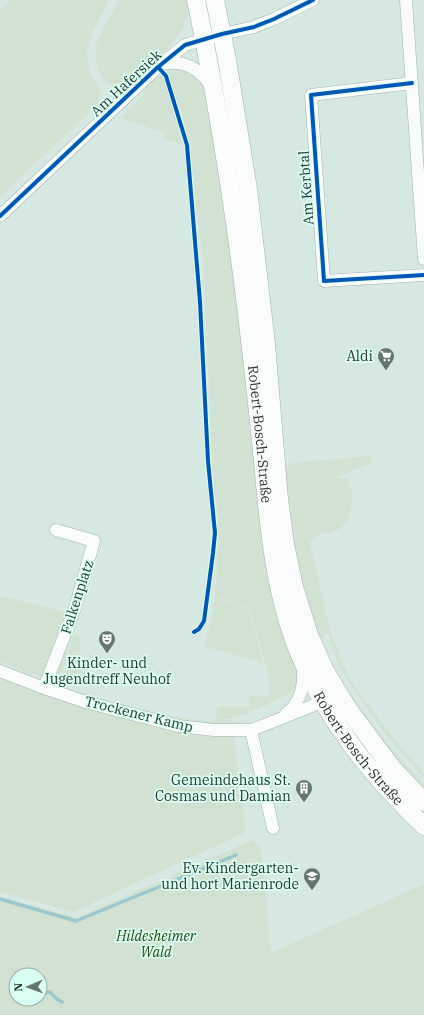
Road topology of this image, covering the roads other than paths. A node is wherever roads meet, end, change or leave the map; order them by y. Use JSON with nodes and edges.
{"nodes":[{"id":1,"x":196,"y":0,"type":"edge"},
{"id":2,"x":215,"y":0,"type":"edge"},
{"id":3,"x":313,"y":0,"type":"edge"},
{"id":4,"x":406,"y":0,"type":"edge"},
{"id":5,"x":222,"y":34,"type":"junction"},
{"id":6,"x":204,"y":39,"type":"junction"},
{"id":7,"x":163,"y":63,"type":"junction"},
{"id":8,"x":412,"y":83,"type":"junction"},
{"id":9,"x":214,"y":91,"type":"junction"},
{"id":10,"x":0,"y":216,"type":"edge"},
{"id":11,"x":424,"y":259,"type":"edge"},
{"id":12,"x":424,"y":276,"type":"edge"},
{"id":13,"x":56,"y":530,"type":"dead end"},
{"id":14,"x":302,"y":659,"type":"junction"},
{"id":15,"x":0,"y":671,"type":"edge"},
{"id":16,"x":44,"y":688,"type":"junction"},
{"id":17,"x":330,"y":696,"type":"junction"},
{"id":18,"x":281,"y":718,"type":"junction"},
{"id":19,"x":251,"y":730,"type":"junction"},
{"id":20,"x":424,"y":802,"type":"edge"},
{"id":21,"x":424,"y":826,"type":"edge"},
{"id":22,"x":273,"y":828,"type":"dead end"}],
"edges":[{"from":1,"to":6,"type":"main road","name":"Robert-Bosch-Straße"},
{"from":2,"to":5,"type":"main road","name":"Robert-Bosch-Straße"},
{"from":3,"to":5,"type":"street","name":"Am Hafersiek"},
{"from":4,"to":8,"type":"street"},
{"from":5,"to":6,"type":"street","name":"Am Hafersiek"},
{"from":5,"to":17,"type":"main road","name":"Robert-Bosch-Straße"},
{"from":6,"to":7,"type":"street","name":"Am Hafersiek"},
{"from":6,"to":9,"type":"main road","name":"Robert-Bosch-Straße"},
{"from":7,"to":9,"type":"street"},
{"from":7,"to":10,"type":"street","name":"Am Hafersiek"},
{"from":8,"to":11,"type":"street"},
{"from":8,"to":12,"type":"street","name":"Am Kerbtal"},
{"from":9,"to":14,"type":"main road","name":"Robert-Bosch-Straße"},
{"from":13,"to":16,"type":"street","name":"Falkenplatz"},
{"from":14,"to":17,"type":"main road","name":"Robert-Bosch-Straße"},
{"from":14,"to":18,"type":"street","name":"Trockener Kamp"},
{"from":15,"to":16,"type":"street","name":"Trockener Kamp"},
{"from":16,"to":19,"type":"street","name":"Trockener Kamp"},
{"from":17,"to":18,"type":"street","name":"Trockener Kamp"},
{"from":17,"to":20,"type":"main road","name":"Robert-Bosch-Straße"},
{"from":17,"to":21,"type":"main road","name":"Robert-Bosch-Straße"},
{"from":18,"to":19,"type":"street","name":"Trockener Kamp"},
{"from":19,"to":22,"type":"street"}]}
